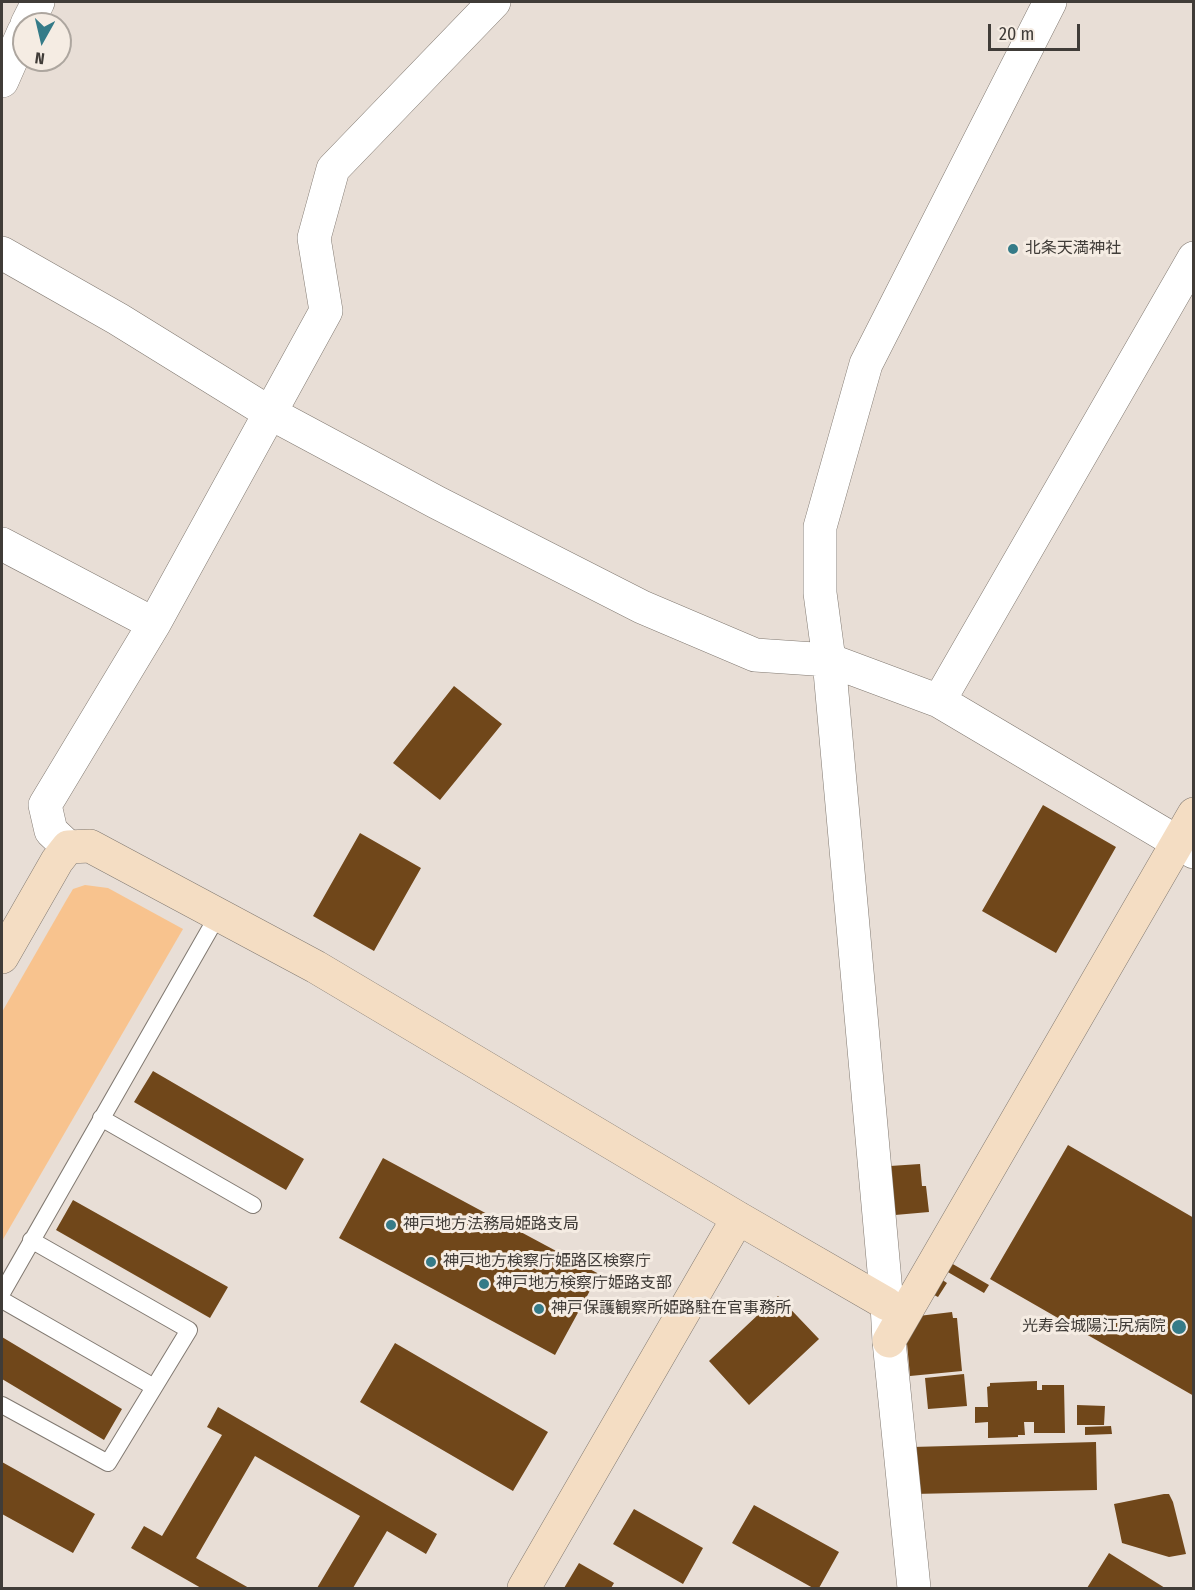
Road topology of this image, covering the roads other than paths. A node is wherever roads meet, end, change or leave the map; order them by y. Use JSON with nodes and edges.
{"nodes":[{"id":1,"x":494,"y":2,"type":"edge"},
{"id":2,"x":1050,"y":2,"type":"edge"},
{"id":3,"x":12,"y":59,"type":"edge"},
{"id":4,"x":2,"y":81,"type":"edge"},
{"id":5,"x":2,"y":253,"type":"edge"},
{"id":6,"x":1192,"y":266,"type":"edge"},
{"id":7,"x":270,"y":413,"type":"junction"},
{"id":8,"x":2,"y":544,"type":"edge"},
{"id":9,"x":154,"y":624,"type":"junction"},
{"id":10,"x":829,"y":660,"type":"junction"},
{"id":11,"x":939,"y":702,"type":"junction"},
{"id":12,"x":1194,"y":814,"type":"edge"},
{"id":13,"x":68,"y":847,"type":"junction"},
{"id":14,"x":1185,"y":847,"type":"edge"},
{"id":15,"x":218,"y":915,"type":"junction"},
{"id":16,"x":2,"y":957,"type":"edge"},
{"id":17,"x":101,"y":1118,"type":"junction"},
{"id":18,"x":253,"y":1205,"type":"dead end"},
{"id":19,"x":738,"y":1218,"type":"junction"},
{"id":20,"x":31,"y":1240,"type":"junction"},
{"id":21,"x":2,"y":1293,"type":"edge"},
{"id":22,"x":2,"y":1300,"type":"edge"},
{"id":23,"x":887,"y":1304,"type":"junction"},
{"id":24,"x":889,"y":1341,"type":"junction"},
{"id":25,"x":154,"y":1387,"type":"junction"},
{"id":26,"x":2,"y":1405,"type":"edge"},
{"id":27,"x":524,"y":1588,"type":"edge"},
{"id":28,"x":914,"y":1588,"type":"edge"}],
"edges":[{"from":1,"to":7,"type":"street"},
{"from":2,"to":10,"type":"street"},
{"from":3,"to":4,"type":"street"},
{"from":5,"to":7,"type":"street"},
{"from":6,"to":11,"type":"street"},
{"from":7,"to":9,"type":"street"},
{"from":7,"to":10,"type":"street"},
{"from":8,"to":9,"type":"street"},
{"from":9,"to":13,"type":"street"},
{"from":10,"to":11,"type":"street"},
{"from":10,"to":23,"type":"street"},
{"from":11,"to":14,"type":"street"},
{"from":12,"to":14,"type":"street"},
{"from":13,"to":15,"type":"street"},
{"from":13,"to":16,"type":"street"},
{"from":14,"to":24,"type":"street"},
{"from":15,"to":17,"type":"lane"},
{"from":15,"to":19,"type":"street"},
{"from":17,"to":18,"type":"lane"},
{"from":17,"to":20,"type":"lane"},
{"from":19,"to":23,"type":"street"},
{"from":19,"to":27,"type":"street"},
{"from":20,"to":21,"type":"lane"},
{"from":20,"to":25,"type":"lane"},
{"from":22,"to":25,"type":"lane"},
{"from":23,"to":24,"type":"street"},
{"from":24,"to":28,"type":"street"},
{"from":25,"to":26,"type":"lane"}]}
